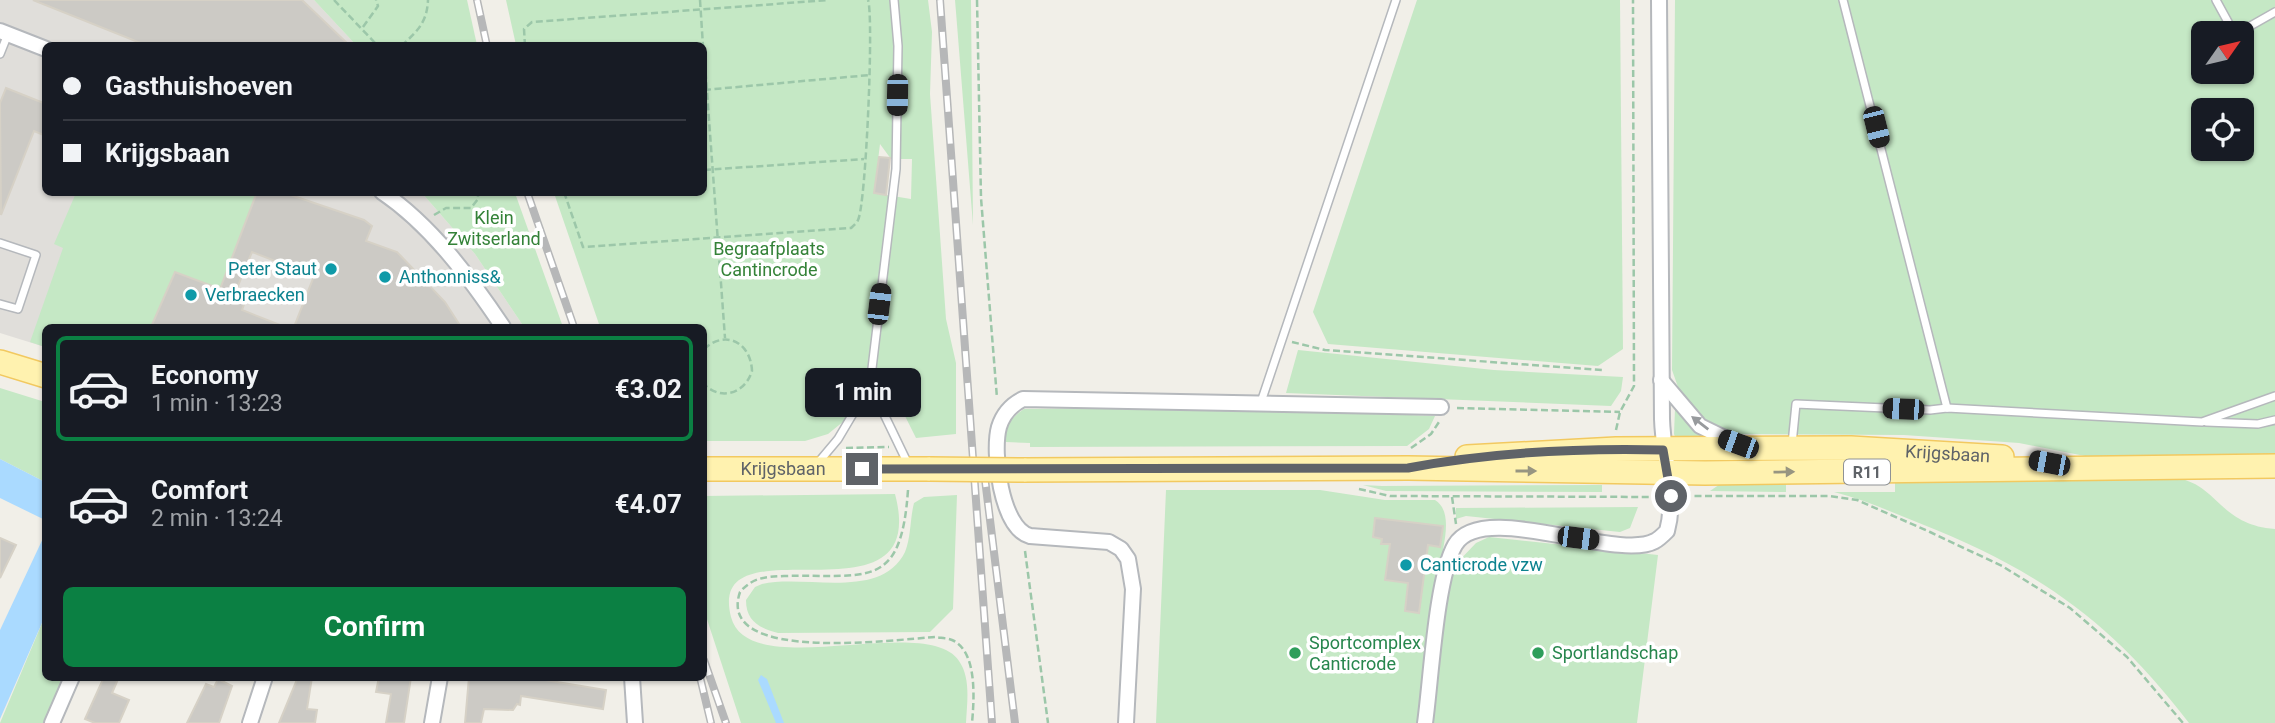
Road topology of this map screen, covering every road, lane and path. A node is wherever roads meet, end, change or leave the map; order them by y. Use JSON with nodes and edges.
{"nodes":[{"id":1,"x":334,"y":0,"type":"edge"},
{"id":2,"x":376,"y":0,"type":"edge"},
{"id":3,"x":428,"y":0,"type":"edge"},
{"id":4,"x":700,"y":0,"type":"edge"},
{"id":5,"x":828,"y":0,"type":"edge"},
{"id":6,"x":868,"y":0,"type":"edge"},
{"id":7,"x":894,"y":0,"type":"edge"},
{"id":8,"x":977,"y":0,"type":"edge"},
{"id":9,"x":1396,"y":0,"type":"edge"},
{"id":10,"x":1633,"y":0,"type":"edge"},
{"id":11,"x":1659,"y":0,"type":"edge"},
{"id":12,"x":1843,"y":0,"type":"edge"},
{"id":13,"x":2216,"y":0,"type":"edge"},
{"id":14,"x":701,"y":8,"type":"junction"},
{"id":15,"x":2275,"y":12,"type":"edge"},
{"id":16,"x":2229,"y":21,"type":"edge"},
{"id":17,"x":2254,"y":23,"type":"edge"},
{"id":18,"x":363,"y":27,"type":"junction"},
{"id":19,"x":4,"y":32,"type":"edge"},
{"id":20,"x":375,"y":42,"type":"edge"},
{"id":21,"x":406,"y":42,"type":"edge"},
{"id":22,"x":525,"y":42,"type":"edge"},
{"id":23,"x":703,"y":42,"type":"edge"},
{"id":24,"x":42,"y":47,"type":"edge"},
{"id":25,"x":0,"y":54,"type":"edge"},
{"id":26,"x":870,"y":75,"type":"junction"},
{"id":27,"x":707,"y":90,"type":"edge"},
{"id":28,"x":707,"y":113,"type":"edge"},
{"id":29,"x":864,"y":159,"type":"junction"},
{"id":30,"x":707,"y":170,"type":"edge"},
{"id":31,"x":712,"y":170,"type":"junction"},
{"id":32,"x":387,"y":196,"type":"edge"},
{"id":33,"x":478,"y":196,"type":"edge"},
{"id":34,"x":565,"y":196,"type":"edge"},
{"id":35,"x":418,"y":223,"type":"junction"},
{"id":36,"x":717,"y":239,"type":"junction"},
{"id":37,"x":0,"y":243,"type":"edge"},
{"id":38,"x":0,"y":303,"type":"edge"},
{"id":39,"x":501,"y":324,"type":"edge"},
{"id":40,"x":725,"y":338,"type":"junction"},
{"id":41,"x":1282,"y":340,"type":"junction"},
{"id":42,"x":707,"y":346,"type":"edge"},
{"id":43,"x":0,"y":362,"type":"edge"},
{"id":44,"x":1603,"y":370,"type":"dead end"},
{"id":45,"x":42,"y":375,"type":"edge"},
{"id":46,"x":1661,"y":380,"type":"junction"},
{"id":47,"x":870,"y":385,"type":"junction"},
{"id":48,"x":707,"y":386,"type":"edge"},
{"id":49,"x":2275,"y":396,"type":"edge"},
{"id":50,"x":1261,"y":402,"type":"junction"},
{"id":51,"x":1441,"y":408,"type":"joint"},
{"id":52,"x":1947,"y":408,"type":"junction"},
{"id":53,"x":1620,"y":412,"type":"junction"},
{"id":54,"x":2275,"y":420,"type":"edge"},
{"id":55,"x":2202,"y":422,"type":"junction"},
{"id":56,"x":1000,"y":425,"type":"junction"},
{"id":57,"x":1791,"y":448,"type":"junction"},
{"id":58,"x":1751,"y":449,"type":"junction"},
{"id":59,"x":1616,"y":460,"type":"junction"},
{"id":60,"x":1665,"y":461,"type":"junction"},
{"id":61,"x":2067,"y":466,"type":"junction"},
{"id":62,"x":2275,"y":466,"type":"edge"},
{"id":63,"x":920,"y":469,"type":"junction"},
{"id":64,"x":707,"y":470,"type":"edge"},
{"id":65,"x":813,"y":470,"type":"junction"},
{"id":66,"x":1617,"y":496,"type":"junction"},
{"id":67,"x":1671,"y":496,"type":"junction"},
{"id":68,"x":1023,"y":534,"type":"junction"},
{"id":69,"x":1463,"y":536,"type":"junction"},
{"id":70,"x":70,"y":681,"type":"edge"},
{"id":71,"x":264,"y":681,"type":"edge"},
{"id":72,"x":439,"y":681,"type":"edge"},
{"id":73,"x":632,"y":681,"type":"edge"},
{"id":74,"x":52,"y":723,"type":"edge"},
{"id":75,"x":250,"y":723,"type":"edge"},
{"id":76,"x":432,"y":723,"type":"edge"},
{"id":77,"x":635,"y":723,"type":"edge"},
{"id":78,"x":972,"y":723,"type":"edge"},
{"id":79,"x":1048,"y":723,"type":"edge"},
{"id":80,"x":1126,"y":723,"type":"edge"},
{"id":81,"x":1425,"y":723,"type":"edge"},
{"id":82,"x":2183,"y":723,"type":"edge"}],
"edges":[{"from":1,"to":18,"type":"path"},
{"from":2,"to":18,"type":"path"},
{"from":3,"to":21,"type":"path"},
{"from":4,"to":14,"type":"path"},
{"from":5,"to":14,"type":"path"},
{"from":6,"to":26,"type":"path"},
{"from":7,"to":47,"type":"lane"},
{"from":8,"to":56,"type":"path"},
{"from":9,"to":41,"type":"lane"},
{"from":10,"to":53,"type":"path"},
{"from":11,"to":46,"type":"street"},
{"from":12,"to":52,"type":"lane"},
{"from":13,"to":16,"type":"lane"},
{"from":14,"to":22,"type":"path"},
{"from":14,"to":23,"type":"path"},
{"from":15,"to":17,"type":"lane"},
{"from":18,"to":20,"type":"path"},
{"from":19,"to":24,"type":"street"},
{"from":19,"to":25,"type":"lane"},
{"from":26,"to":27,"type":"path"},
{"from":26,"to":29,"type":"path"},
{"from":28,"to":31,"type":"path"},
{"from":29,"to":31,"type":"path"},
{"from":29,"to":36,"type":"path"},
{"from":30,"to":31,"type":"path"},
{"from":31,"to":36,"type":"path"},
{"from":32,"to":35,"type":"street"},
{"from":33,"to":35,"type":"path"},
{"from":34,"to":36,"type":"path"},
{"from":35,"to":39,"type":"street"},
{"from":36,"to":40,"type":"path"},
{"from":37,"to":38,"type":"lane"},
{"from":40,"to":42,"type":"path"},
{"from":40,"to":48,"type":"path"},
{"from":41,"to":44,"type":"path"},
{"from":41,"to":50,"type":"lane"},
{"from":43,"to":45,"type":"main road"},
{"from":58,"to":46,"type":"street","one_way":true},
{"from":46,"to":60,"type":"street"},
{"from":47,"to":63,"type":"lane"},
{"from":47,"to":65,"type":"lane"},
{"from":49,"to":55,"type":"lane"},
{"from":50,"to":51,"type":"street"},
{"from":50,"to":56,"type":"street"},
{"from":51,"to":53,"type":"path"},
{"from":52,"to":55,"type":"lane"},
{"from":52,"to":57,"type":"lane"},
{"from":53,"to":59,"type":"path"},
{"from":54,"to":55,"type":"lane"},
{"from":56,"to":68,"type":"street"},
{"from":57,"to":58,"type":"main road","name":"Krijgsbaan","number":"R11"},
{"from":57,"to":61,"type":"main road","name":"Krijgsbaan","number":"R11"},
{"from":58,"to":60,"type":"main road","name":"Krijgsbaan","number":"R11"},
{"from":59,"to":60,"type":"main road","name":"Krijgsbaan","number":"R11"},
{"from":59,"to":63,"type":"main road","name":"Krijgsbaan","number":"R11","bridge":true},
{"from":59,"to":66,"type":"path"},
{"from":60,"to":61,"type":"main road","name":"Krijgsbaan","number":"R11","one_way":true},
{"from":60,"to":67,"type":"street"},
{"from":61,"to":62,"type":"main road","name":"Krijgsbaan","number":"R11"},
{"from":63,"to":65,"type":"main road","name":"Krijgsbaan","number":"R11"},
{"from":63,"to":78,"type":"path"},
{"from":64,"to":65,"type":"main road","name":"Krijgsbaan","number":"R11"},
{"from":66,"to":67,"type":"path"},
{"from":66,"to":69,"type":"path"},
{"from":67,"to":69,"type":"street"},
{"from":67,"to":82,"type":"path"},
{"from":68,"to":79,"type":"path"},
{"from":68,"to":80,"type":"street"},
{"from":69,"to":81,"type":"street"},
{"from":70,"to":74,"type":"street"},
{"from":71,"to":75,"type":"street"},
{"from":72,"to":76,"type":"street"},
{"from":73,"to":77,"type":"street"}]}
